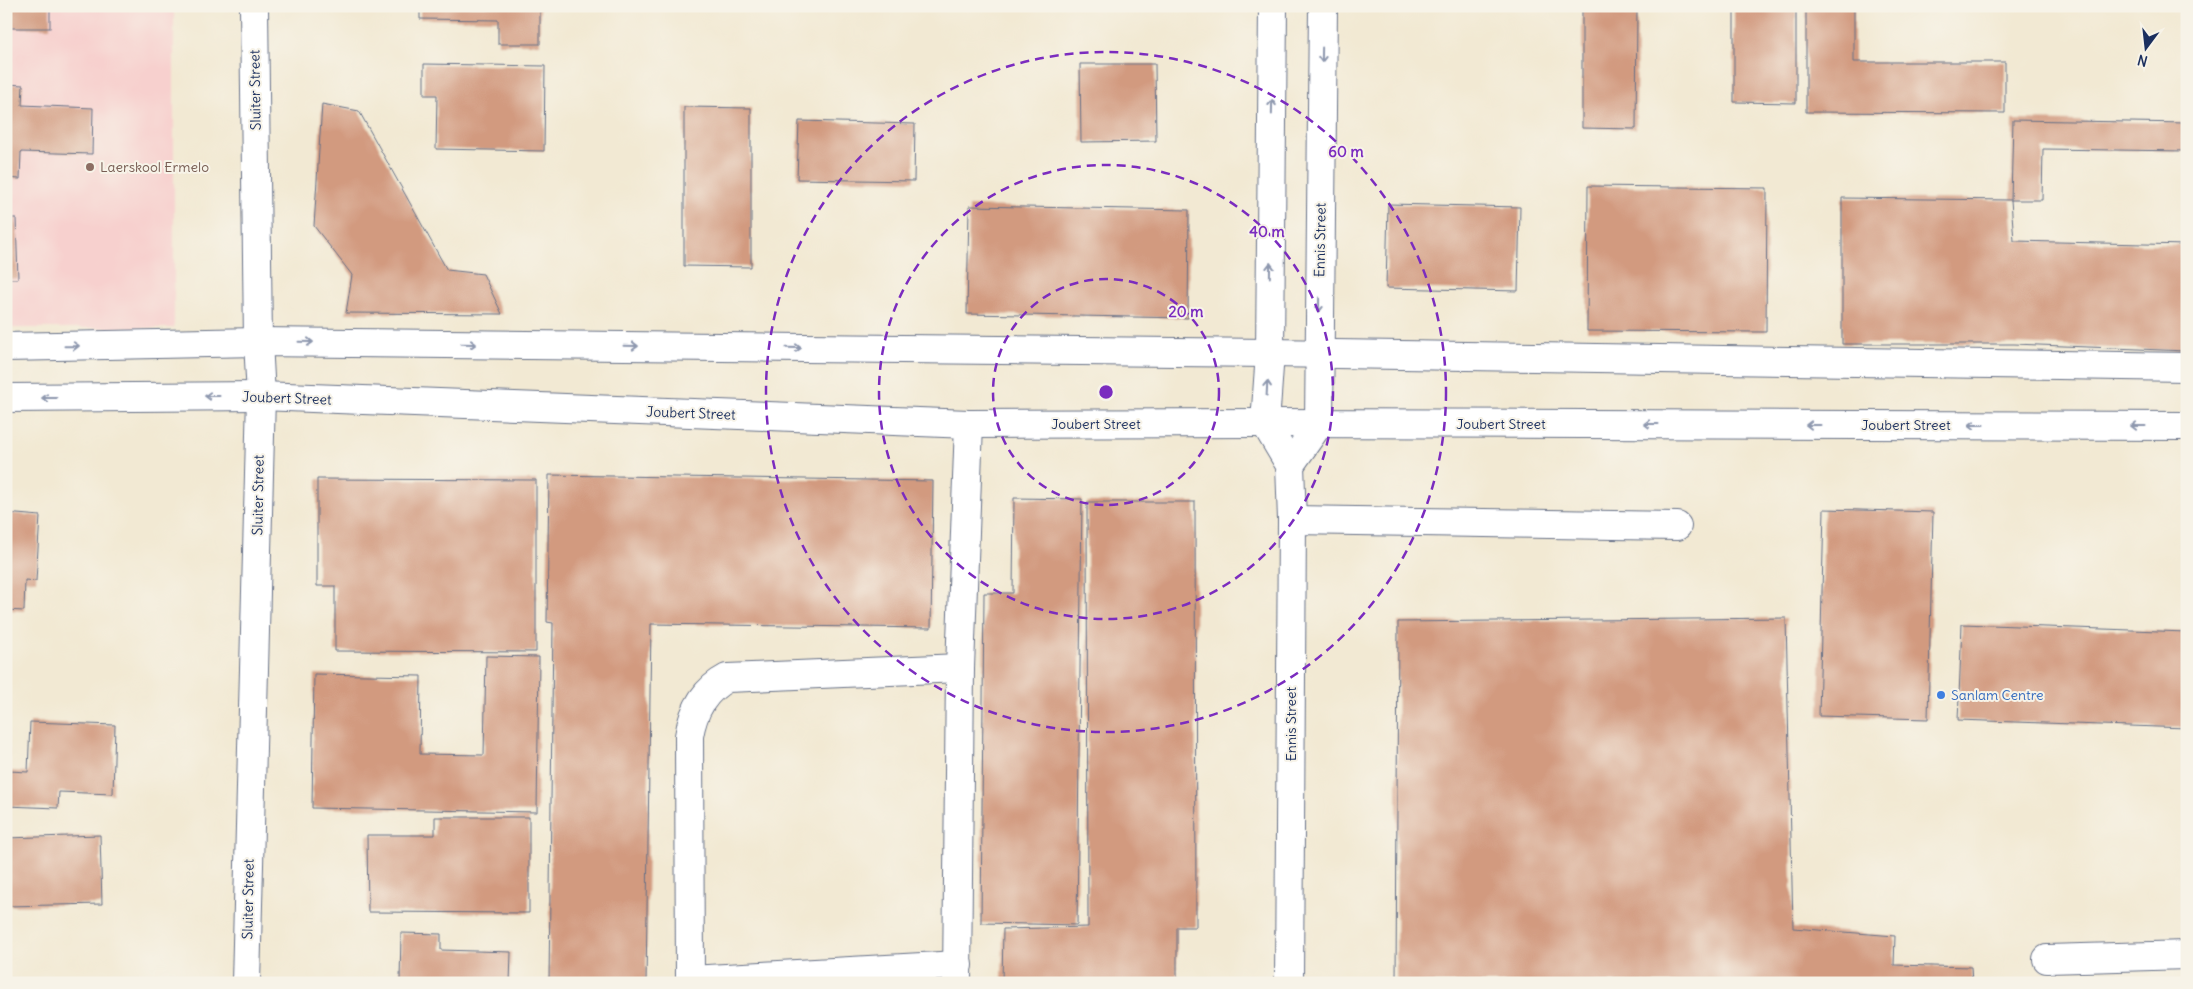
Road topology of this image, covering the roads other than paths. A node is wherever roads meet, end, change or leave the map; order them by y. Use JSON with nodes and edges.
{"nodes":[{"id":1,"x":254,"y":6,"type":"edge"},
{"id":2,"x":1273,"y":6,"type":"edge"},
{"id":3,"x":1323,"y":6,"type":"edge"},
{"id":4,"x":258,"y":342,"type":"junction"},
{"id":5,"x":6,"y":347,"type":"edge"},
{"id":6,"x":1270,"y":353,"type":"junction"},
{"id":7,"x":1319,"y":354,"type":"junction"},
{"id":8,"x":2187,"y":367,"type":"edge"},
{"id":9,"x":261,"y":396,"type":"junction"},
{"id":10,"x":6,"y":398,"type":"edge"},
{"id":11,"x":1265,"y":423,"type":"junction"},
{"id":12,"x":969,"y":424,"type":"junction"},
{"id":13,"x":1319,"y":424,"type":"junction"},
{"id":14,"x":2187,"y":426,"type":"edge"},
{"id":15,"x":1290,"y":465,"type":"junction"},
{"id":16,"x":1292,"y":520,"type":"junction"},
{"id":17,"x":1677,"y":526,"type":"dead end"},
{"id":18,"x":960,"y":668,"type":"junction"},
{"id":19,"x":2187,"y":955,"type":"edge"},
{"id":20,"x":2048,"y":959,"type":"dead end"},
{"id":21,"x":958,"y":974,"type":"edge"},
{"id":22,"x":690,"y":981,"type":"edge"},
{"id":23,"x":246,"y":983,"type":"edge"},
{"id":24,"x":1290,"y":983,"type":"edge"}],
"edges":[{"from":1,"to":4,"type":"street","name":"Sluiter Street"},
{"from":6,"to":2,"type":"street","one_way":true},
{"from":3,"to":7,"type":"street","name":"Ennis Street","one_way":true},
{"from":5,"to":4,"type":"street","one_way":true},
{"from":4,"to":6,"type":"street","one_way":true},
{"from":4,"to":9,"type":"street","name":"Sluiter Street"},
{"from":6,"to":7,"type":"street"},
{"from":11,"to":6,"type":"street","one_way":true},
{"from":7,"to":8,"type":"street"},
{"from":7,"to":13,"type":"street","name":"Ennis Street"},
{"from":9,"to":10,"type":"street","name":"Joubert Street","one_way":true},
{"from":9,"to":12,"type":"street","name":"Joubert Street"},
{"from":9,"to":23,"type":"street","name":"Sluiter Street"},
{"from":11,"to":12,"type":"street","name":"Joubert Street"},
{"from":11,"to":13,"type":"street","name":"Joubert Street"},
{"from":11,"to":15,"type":"street","name":"Ennis Street"},
{"from":12,"to":18,"type":"street"},
{"from":14,"to":13,"type":"street","name":"Joubert Street","one_way":true},
{"from":13,"to":15,"type":"street"},
{"from":15,"to":16,"type":"street","name":"Ennis Street"},
{"from":16,"to":17,"type":"street"},
{"from":16,"to":24,"type":"street","name":"Ennis Street"},
{"from":18,"to":21,"type":"street"},
{"from":18,"to":22,"type":"street"},
{"from":19,"to":20,"type":"street"},
{"from":21,"to":22,"type":"street"}]}
